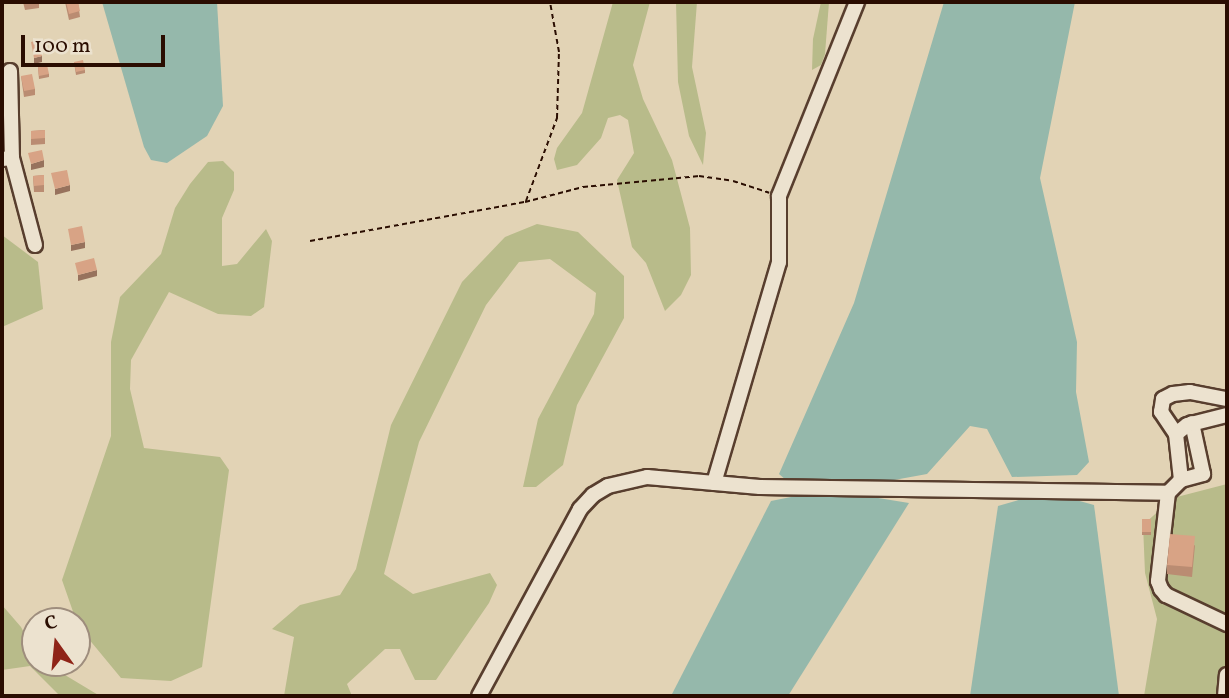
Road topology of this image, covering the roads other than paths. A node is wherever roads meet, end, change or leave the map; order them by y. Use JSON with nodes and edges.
{"nodes":[{"id":1,"x":857,"y":2,"type":"edge"},
{"id":2,"x":10,"y":71,"type":"dead end"},
{"id":3,"x":7,"y":158,"type":"edge"},
{"id":4,"x":35,"y":245,"type":"dead end"},
{"id":5,"x":1227,"y":399,"type":"edge"},
{"id":6,"x":1227,"y":415,"type":"edge"},
{"id":7,"x":1192,"y":423,"type":"junction"},
{"id":8,"x":1176,"y":434,"type":"junction"},
{"id":9,"x":1181,"y":480,"type":"junction"},
{"id":10,"x":714,"y":483,"type":"junction"},
{"id":11,"x":1168,"y":493,"type":"junction"},
{"id":12,"x":1227,"y":624,"type":"edge"},
{"id":13,"x":1227,"y":675,"type":"edge"},
{"id":14,"x":479,"y":696,"type":"edge"},
{"id":15,"x":1225,"y":696,"type":"edge"}],
"edges":[{"from":1,"to":10,"type":"street"},
{"from":2,"to":3,"type":"street"},
{"from":3,"to":4,"type":"street"},
{"from":5,"to":8,"type":"street"},
{"from":6,"to":7,"type":"street"},
{"from":7,"to":8,"type":"street"},
{"from":7,"to":9,"type":"street"},
{"from":8,"to":9,"type":"street"},
{"from":9,"to":11,"type":"street"},
{"from":10,"to":11,"type":"street"},
{"from":10,"to":14,"type":"street"},
{"from":11,"to":12,"type":"street"},
{"from":13,"to":15,"type":"street"}]}
